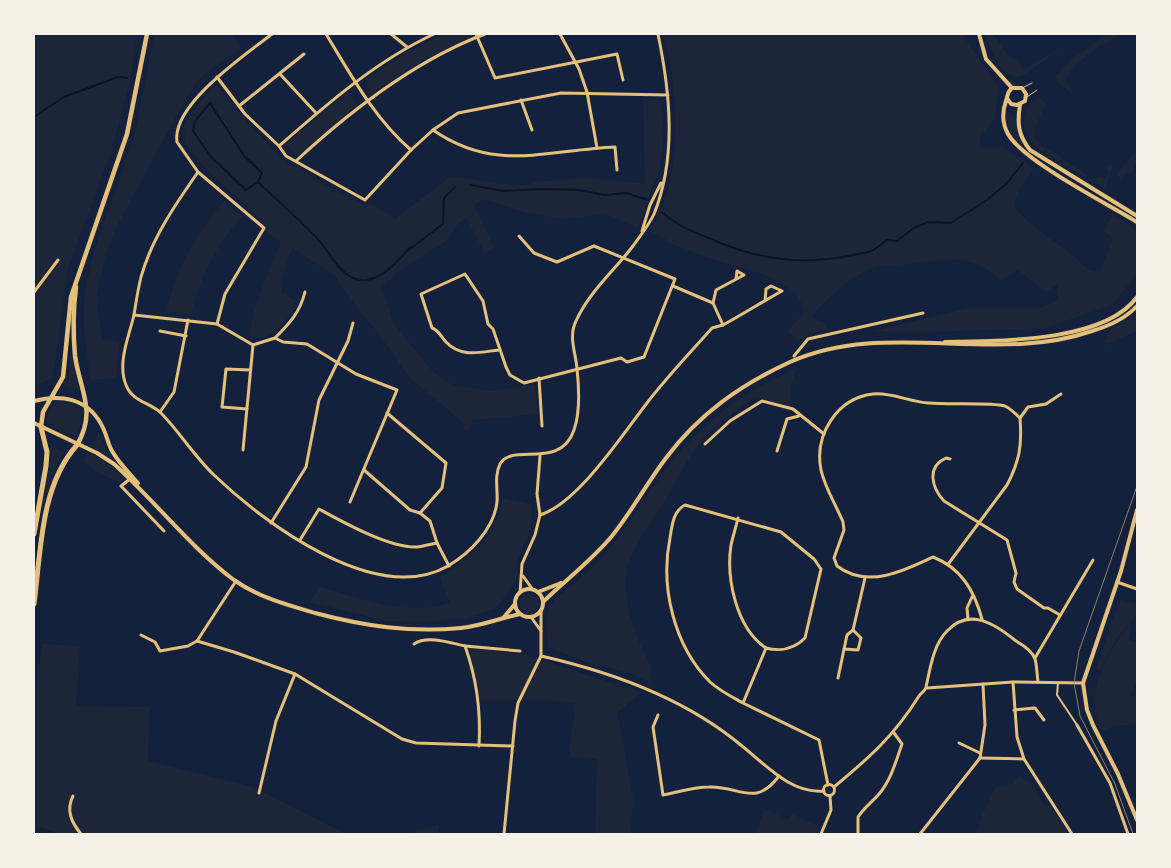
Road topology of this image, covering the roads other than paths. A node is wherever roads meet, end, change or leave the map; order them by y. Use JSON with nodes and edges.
{"nodes":[{"id":1,"x":147,"y":34,"type":"edge"},
{"id":2,"x":264,"y":34,"type":"edge"},
{"id":3,"x":272,"y":34,"type":"edge"},
{"id":4,"x":326,"y":34,"type":"edge"},
{"id":5,"x":391,"y":34,"type":"edge"},
{"id":6,"x":434,"y":34,"type":"edge"},
{"id":7,"x":485,"y":34,"type":"edge"},
{"id":8,"x":560,"y":34,"type":"edge"},
{"id":9,"x":658,"y":34,"type":"edge"},
{"id":10,"x":979,"y":34,"type":"edge"},
{"id":11,"x":476,"y":35,"type":"edge"},
{"id":12,"x":266,"y":38,"type":"junction"},
{"id":13,"x":407,"y":47,"type":"junction"},
{"id":14,"x":304,"y":54,"type":"dead end"},
{"id":15,"x":573,"y":62,"type":"junction"},
{"id":16,"x":280,"y":74,"type":"junction"},
{"id":17,"x":217,"y":77,"type":"junction"},
{"id":18,"x":623,"y":80,"type":"dead end"},
{"id":19,"x":356,"y":82,"type":"junction"},
{"id":20,"x":1032,"y":83,"type":"dead end"},
{"id":21,"x":1012,"y":88,"type":"junction"},
{"id":22,"x":1022,"y":88,"type":"junction"},
{"id":23,"x":1037,"y":90,"type":"dead end"},
{"id":24,"x":587,"y":92,"type":"junction"},
{"id":25,"x":668,"y":95,"type":"junction"},
{"id":26,"x":1007,"y":98,"type":"junction"},
{"id":27,"x":1026,"y":98,"type":"junction"},
{"id":28,"x":521,"y":100,"type":"junction"},
{"id":29,"x":367,"y":101,"type":"junction"},
{"id":30,"x":1020,"y":105,"type":"junction"},
{"id":31,"x":239,"y":106,"type":"junction"},
{"id":32,"x":316,"y":113,"type":"junction"},
{"id":33,"x":433,"y":130,"type":"junction"},
{"id":34,"x":532,"y":130,"type":"dead end"},
{"id":35,"x":279,"y":146,"type":"junction"},
{"id":36,"x":597,"y":148,"type":"junction"},
{"id":37,"x":411,"y":150,"type":"junction"},
{"id":38,"x":296,"y":161,"type":"junction"},
{"id":39,"x":617,"y":170,"type":"dead end"},
{"id":40,"x":198,"y":172,"type":"junction"},
{"id":41,"x":1137,"y":216,"type":"edge"},
{"id":42,"x":1137,"y":222,"type":"edge"},
{"id":43,"x":519,"y":236,"type":"dead end"},
{"id":44,"x":622,"y":258,"type":"junction"},
{"id":45,"x":58,"y":260,"type":"dead end"},
{"id":46,"x":77,"y":276,"type":"junction"},
{"id":47,"x":736,"y":279,"type":"dead end"},
{"id":48,"x":673,"y":286,"type":"junction"},
{"id":49,"x":34,"y":292,"type":"edge"},
{"id":50,"x":306,"y":292,"type":"dead end"},
{"id":51,"x":1137,"y":297,"type":"edge"},
{"id":52,"x":765,"y":301,"type":"junction"},
{"id":53,"x":714,"y":303,"type":"junction"},
{"id":54,"x":1137,"y":306,"type":"edge"},
{"id":55,"x":923,"y":313,"type":"dead end"},
{"id":56,"x":134,"y":314,"type":"junction"},
{"id":57,"x":188,"y":320,"type":"junction"},
{"id":58,"x":354,"y":323,"type":"dead end"},
{"id":59,"x":217,"y":324,"type":"junction"},
{"id":60,"x":723,"y":325,"type":"junction"},
{"id":61,"x":160,"y":331,"type":"dead end"},
{"id":62,"x":186,"y":336,"type":"junction"},
{"id":63,"x":275,"y":338,"type":"junction"},
{"id":64,"x":926,"y":343,"type":"junction"},
{"id":65,"x":252,"y":345,"type":"junction"},
{"id":66,"x":499,"y":350,"type":"junction"},
{"id":67,"x":793,"y":359,"type":"junction"},
{"id":68,"x":337,"y":360,"type":"junction"},
{"id":69,"x":578,"y":368,"type":"junction"},
{"id":70,"x":250,"y":370,"type":"junction"},
{"id":71,"x":539,"y":378,"type":"junction"},
{"id":72,"x":1061,"y":394,"type":"dead end"},
{"id":73,"x":51,"y":396,"type":"junction"},
{"id":74,"x":34,"y":401,"type":"edge"},
{"id":75,"x":88,"y":408,"type":"junction"},
{"id":76,"x":247,"y":409,"type":"junction"},
{"id":77,"x":160,"y":412,"type":"junction"},
{"id":78,"x":387,"y":413,"type":"junction"},
{"id":79,"x":799,"y":416,"type":"junction"},
{"id":80,"x":1020,"y":418,"type":"junction"},
{"id":81,"x":34,"y":423,"type":"edge"},
{"id":82,"x":542,"y":426,"type":"dead end"},
{"id":83,"x":41,"y":427,"type":"junction"},
{"id":84,"x":824,"y":434,"type":"junction"},
{"id":85,"x":705,"y":444,"type":"dead end"},
{"id":86,"x":77,"y":445,"type":"junction"},
{"id":87,"x":243,"y":450,"type":"dead end"},
{"id":88,"x":778,"y":451,"type":"dead end"},
{"id":89,"x":540,"y":456,"type":"junction"},
{"id":90,"x":950,"y":459,"type":"dead end"},
{"id":91,"x":364,"y":470,"type":"junction"},
{"id":92,"x":130,"y":479,"type":"junction"},
{"id":93,"x":145,"y":493,"type":"junction"},
{"id":94,"x":350,"y":502,"type":"dead end"},
{"id":95,"x":1137,"y":510,"type":"edge"},
{"id":96,"x":420,"y":513,"type":"junction"},
{"id":97,"x":540,"y":515,"type":"junction"},
{"id":98,"x":738,"y":518,"type":"junction"},
{"id":99,"x":979,"y":522,"type":"junction"},
{"id":100,"x":271,"y":523,"type":"junction"},
{"id":101,"x":164,"y":531,"type":"dead end"},
{"id":102,"x":34,"y":534,"type":"edge"},
{"id":103,"x":300,"y":540,"type":"junction"},
{"id":104,"x":437,"y":543,"type":"junction"},
{"id":105,"x":1093,"y":560,"type":"dead end"},
{"id":106,"x":950,"y":563,"type":"junction"},
{"id":107,"x":448,"y":566,"type":"junction"},
{"id":108,"x":522,"y":576,"type":"junction"},
{"id":109,"x":865,"y":578,"type":"junction"},
{"id":110,"x":568,"y":579,"type":"junction"},
{"id":111,"x":236,"y":581,"type":"junction"},
{"id":112,"x":1117,"y":582,"type":"junction"},
{"id":113,"x":533,"y":590,"type":"junction"},
{"id":114,"x":1137,"y":590,"type":"edge"},
{"id":115,"x":538,"y":592,"type":"junction"},
{"id":116,"x":520,"y":593,"type":"junction"},
{"id":117,"x":972,"y":597,"type":"junction"},
{"id":118,"x":544,"y":601,"type":"junction"},
{"id":119,"x":515,"y":603,"type":"junction"},
{"id":120,"x":34,"y":604,"type":"edge"},
{"id":121,"x":541,"y":610,"type":"junction"},
{"id":122,"x":520,"y":614,"type":"junction"},
{"id":123,"x":1060,"y":615,"type":"junction"},
{"id":124,"x":504,"y":617,"type":"junction"},
{"id":125,"x":531,"y":617,"type":"junction"},
{"id":126,"x":968,"y":619,"type":"junction"},
{"id":127,"x":982,"y":619,"type":"junction"},
{"id":128,"x":854,"y":630,"type":"junction"},
{"id":129,"x":541,"y":631,"type":"junction"},
{"id":130,"x":140,"y":635,"type":"dead end"},
{"id":131,"x":197,"y":640,"type":"junction"},
{"id":132,"x":414,"y":644,"type":"dead end"},
{"id":133,"x":466,"y":646,"type":"junction"},
{"id":134,"x":766,"y":648,"type":"junction"},
{"id":135,"x":844,"y":649,"type":"junction"},
{"id":136,"x":520,"y":651,"type":"dead end"},
{"id":137,"x":541,"y":656,"type":"junction"},
{"id":138,"x":1035,"y":658,"type":"junction"},
{"id":139,"x":295,"y":674,"type":"junction"},
{"id":140,"x":838,"y":678,"type":"dead end"},
{"id":141,"x":1013,"y":682,"type":"junction"},
{"id":142,"x":1038,"y":682,"type":"junction"},
{"id":143,"x":1058,"y":682,"type":"junction"},
{"id":144,"x":1083,"y":683,"type":"junction"},
{"id":145,"x":983,"y":684,"type":"junction"},
{"id":146,"x":926,"y":688,"type":"junction"},
{"id":147,"x":742,"y":703,"type":"junction"},
{"id":148,"x":1014,"y":710,"type":"junction"},
{"id":149,"x":658,"y":716,"type":"dead end"},
{"id":150,"x":1044,"y":720,"type":"dead end"},
{"id":151,"x":1077,"y":725,"type":"joint"},
{"id":152,"x":894,"y":733,"type":"junction"},
{"id":153,"x":959,"y":743,"type":"dead end"},
{"id":154,"x":479,"y":746,"type":"junction"},
{"id":155,"x":513,"y":746,"type":"junction"},
{"id":156,"x":980,"y":753,"type":"junction"},
{"id":157,"x":980,"y":758,"type":"junction"},
{"id":158,"x":1024,"y":759,"type":"junction"},
{"id":159,"x":779,"y":776,"type":"junction"},
{"id":160,"x":828,"y":784,"type":"junction"},
{"id":161,"x":834,"y":786,"type":"junction"},
{"id":162,"x":824,"y":791,"type":"junction"},
{"id":163,"x":259,"y":793,"type":"dead end"},
{"id":164,"x":73,"y":796,"type":"dead end"},
{"id":165,"x":830,"y":796,"type":"junction"},
{"id":166,"x":1137,"y":820,"type":"edge"},
{"id":167,"x":81,"y":834,"type":"edge"},
{"id":168,"x":504,"y":834,"type":"edge"},
{"id":169,"x":821,"y":834,"type":"edge"},
{"id":170,"x":858,"y":834,"type":"edge"},
{"id":171,"x":920,"y":834,"type":"edge"},
{"id":172,"x":1072,"y":834,"type":"edge"},
{"id":173,"x":1128,"y":834,"type":"edge"}],
"edges":[{"from":1,"to":46,"type":"main road"},
{"from":2,"to":12,"type":"street"},
{"from":3,"to":12,"type":"street"},
{"from":4,"to":19,"type":"street"},
{"from":5,"to":13,"type":"street"},
{"from":6,"to":13,"type":"street"},
{"from":7,"to":11,"type":"street"},
{"from":8,"to":15,"type":"street"},
{"from":9,"to":25,"type":"street"},
{"from":10,"to":21,"type":"street"},
{"from":11,"to":15,"type":"street"},
{"from":11,"to":29,"type":"street"},
{"from":12,"to":17,"type":"street"},
{"from":13,"to":19,"type":"street"},
{"from":14,"to":16,"type":"street"},
{"from":15,"to":18,"type":"street"},
{"from":15,"to":24,"type":"street"},
{"from":16,"to":31,"type":"street"},
{"from":16,"to":32,"type":"street"},
{"from":17,"to":31,"type":"street"},
{"from":17,"to":40,"type":"street"},
{"from":19,"to":29,"type":"street"},
{"from":19,"to":32,"type":"street"},
{"from":20,"to":22,"type":"lane"},
{"from":21,"to":22,"type":"street"},
{"from":21,"to":26,"type":"street"},
{"from":22,"to":27,"type":"street"},
{"from":23,"to":27,"type":"lane"},
{"from":24,"to":25,"type":"street"},
{"from":24,"to":28,"type":"street"},
{"from":24,"to":36,"type":"street"},
{"from":25,"to":44,"type":"street"},
{"from":26,"to":30,"type":"street"},
{"from":26,"to":42,"type":"street"},
{"from":27,"to":30,"type":"street"},
{"from":28,"to":33,"type":"street"},
{"from":28,"to":34,"type":"street"},
{"from":29,"to":37,"type":"street"},
{"from":29,"to":38,"type":"street"},
{"from":30,"to":41,"type":"street"},
{"from":31,"to":35,"type":"street"},
{"from":32,"to":35,"type":"street"},
{"from":33,"to":36,"type":"street"},
{"from":33,"to":37,"type":"street"},
{"from":35,"to":38,"type":"street"},
{"from":36,"to":39,"type":"street"},
{"from":37,"to":38,"type":"street"},
{"from":40,"to":56,"type":"street"},
{"from":40,"to":59,"type":"street"},
{"from":43,"to":44,"type":"street"},
{"from":44,"to":48,"type":"street"},
{"from":44,"to":69,"type":"street"},
{"from":45,"to":49,"type":"street"},
{"from":46,"to":73,"type":"main road"},
{"from":46,"to":75,"type":"main road"},
{"from":47,"to":53,"type":"street"},
{"from":48,"to":53,"type":"street"},
{"from":48,"to":69,"type":"street"},
{"from":50,"to":63,"type":"street"},
{"from":51,"to":64,"type":"street"},
{"from":52,"to":52,"type":"street"},
{"from":52,"to":60,"type":"street"},
{"from":53,"to":60,"type":"street"},
{"from":54,"to":64,"type":"street"},
{"from":55,"to":67,"type":"street"},
{"from":56,"to":57,"type":"street"},
{"from":56,"to":77,"type":"street"},
{"from":57,"to":59,"type":"street"},
{"from":57,"to":62,"type":"street"},
{"from":58,"to":68,"type":"street"},
{"from":59,"to":65,"type":"street"},
{"from":60,"to":97,"type":"street"},
{"from":61,"to":62,"type":"street"},
{"from":62,"to":77,"type":"street"},
{"from":63,"to":65,"type":"street"},
{"from":63,"to":68,"type":"street"},
{"from":64,"to":67,"type":"street"},
{"from":65,"to":70,"type":"street"},
{"from":66,"to":66,"type":"street"},
{"from":66,"to":71,"type":"street"},
{"from":67,"to":110,"type":"street"},
{"from":68,"to":78,"type":"street"},
{"from":68,"to":100,"type":"street"},
{"from":69,"to":71,"type":"street"},
{"from":69,"to":89,"type":"street"},
{"from":70,"to":76,"type":"street"},
{"from":70,"to":76,"type":"street"},
{"from":71,"to":82,"type":"street"},
{"from":72,"to":80,"type":"street"},
{"from":73,"to":74,"type":"street"},
{"from":73,"to":75,"type":"street"},
{"from":73,"to":83,"type":"main road"},
{"from":75,"to":86,"type":"main road"},
{"from":75,"to":93,"type":"street"},
{"from":76,"to":87,"type":"street"},
{"from":77,"to":100,"type":"street"},
{"from":78,"to":91,"type":"street"},
{"from":78,"to":96,"type":"street"},
{"from":79,"to":84,"type":"street"},
{"from":79,"to":85,"type":"street"},
{"from":79,"to":88,"type":"street"},
{"from":80,"to":84,"type":"street"},
{"from":80,"to":99,"type":"street"},
{"from":81,"to":83,"type":"street"},
{"from":83,"to":86,"type":"street"},
{"from":83,"to":102,"type":"highway"},
{"from":84,"to":109,"type":"street"},
{"from":86,"to":92,"type":"street"},
{"from":86,"to":120,"type":"highway"},
{"from":89,"to":97,"type":"street"},
{"from":89,"to":107,"type":"street"},
{"from":90,"to":99,"type":"street"},
{"from":91,"to":94,"type":"street"},
{"from":91,"to":96,"type":"street"},
{"from":92,"to":93,"type":"street"},
{"from":92,"to":101,"type":"street"},
{"from":93,"to":111,"type":"street"},
{"from":95,"to":112,"type":"street"},
{"from":96,"to":104,"type":"street"},
{"from":97,"to":108,"type":"street"},
{"from":98,"to":134,"type":"street"},
{"from":98,"to":134,"type":"street"},
{"from":98,"to":147,"type":"street"},
{"from":99,"to":106,"type":"street"},
{"from":99,"to":123,"type":"street"},
{"from":100,"to":103,"type":"street"},
{"from":103,"to":104,"type":"street"},
{"from":103,"to":107,"type":"street"},
{"from":104,"to":107,"type":"street"},
{"from":105,"to":123,"type":"street"},
{"from":106,"to":109,"type":"street"},
{"from":106,"to":117,"type":"street"},
{"from":108,"to":113,"type":"street"},
{"from":108,"to":116,"type":"street"},
{"from":109,"to":128,"type":"street"},
{"from":110,"to":115,"type":"street"},
{"from":110,"to":118,"type":"street"},
{"from":111,"to":124,"type":"street"},
{"from":111,"to":131,"type":"street"},
{"from":112,"to":114,"type":"street"},
{"from":112,"to":144,"type":"street"},
{"from":113,"to":115,"type":"street"},
{"from":113,"to":116,"type":"street"},
{"from":115,"to":118,"type":"street"},
{"from":116,"to":119,"type":"street"},
{"from":117,"to":126,"type":"street"},
{"from":117,"to":127,"type":"street"},
{"from":118,"to":121,"type":"street"},
{"from":119,"to":122,"type":"street"},
{"from":119,"to":124,"type":"street"},
{"from":121,"to":125,"type":"street"},
{"from":121,"to":129,"type":"street"},
{"from":122,"to":124,"type":"street"},
{"from":122,"to":125,"type":"street"},
{"from":123,"to":138,"type":"street"},
{"from":125,"to":129,"type":"street"},
{"from":126,"to":127,"type":"street"},
{"from":126,"to":146,"type":"street"},
{"from":127,"to":138,"type":"street"},
{"from":128,"to":135,"type":"street"},
{"from":128,"to":135,"type":"street"},
{"from":129,"to":137,"type":"street"},
{"from":130,"to":131,"type":"street"},
{"from":131,"to":139,"type":"street"},
{"from":132,"to":133,"type":"street"},
{"from":133,"to":136,"type":"street"},
{"from":133,"to":154,"type":"street"},
{"from":134,"to":147,"type":"street"},
{"from":135,"to":140,"type":"street"},
{"from":137,"to":155,"type":"street"},
{"from":137,"to":159,"type":"street"},
{"from":138,"to":142,"type":"street"},
{"from":139,"to":154,"type":"street"},
{"from":139,"to":163,"type":"street"},
{"from":141,"to":142,"type":"street"},
{"from":141,"to":145,"type":"street"},
{"from":141,"to":148,"type":"street"},
{"from":142,"to":143,"type":"street"},
{"from":143,"to":144,"type":"street"},
{"from":143,"to":151,"type":"street"},
{"from":144,"to":166,"type":"street"},
{"from":145,"to":146,"type":"street"},
{"from":145,"to":156,"type":"street"},
{"from":146,"to":152,"type":"street"},
{"from":147,"to":160,"type":"street"},
{"from":148,"to":150,"type":"street"},
{"from":148,"to":158,"type":"street"},
{"from":149,"to":159,"type":"street"},
{"from":151,"to":173,"type":"street"},
{"from":152,"to":161,"type":"street"},
{"from":152,"to":170,"type":"street"},
{"from":153,"to":156,"type":"street"},
{"from":154,"to":155,"type":"street"},
{"from":155,"to":168,"type":"street"},
{"from":156,"to":157,"type":"street"},
{"from":157,"to":158,"type":"street"},
{"from":157,"to":171,"type":"street"},
{"from":158,"to":172,"type":"street"},
{"from":159,"to":162,"type":"street"},
{"from":160,"to":161,"type":"street"},
{"from":160,"to":162,"type":"street"},
{"from":161,"to":165,"type":"street"},
{"from":162,"to":165,"type":"street"},
{"from":164,"to":167,"type":"street"},
{"from":165,"to":169,"type":"street"}]}
